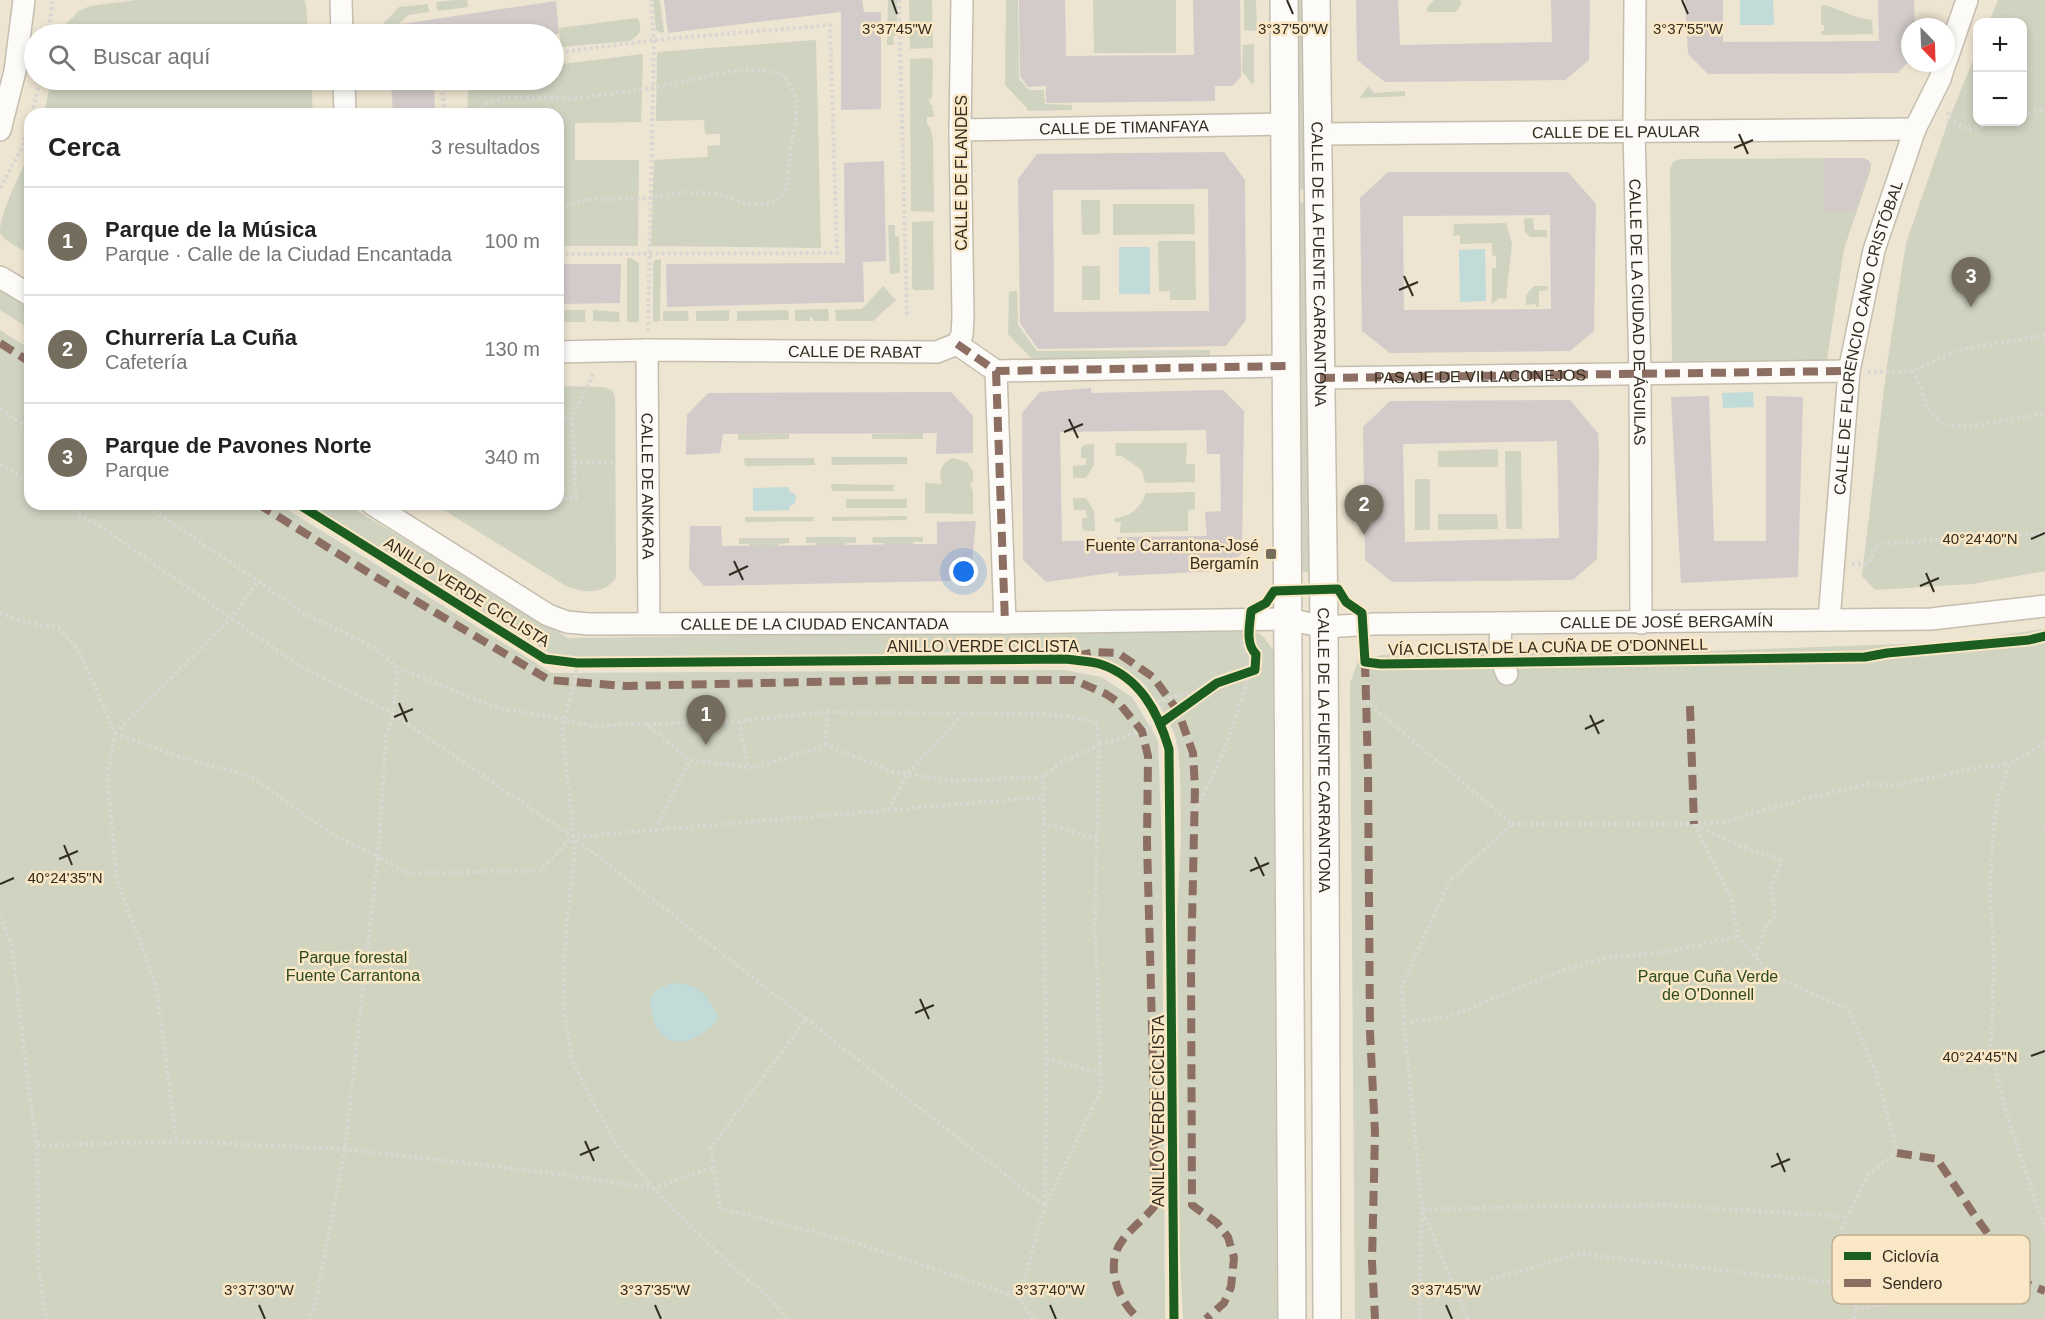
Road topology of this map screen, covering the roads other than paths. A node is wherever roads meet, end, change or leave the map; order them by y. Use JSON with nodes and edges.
{"nodes":[{"id":1,"x":24,"y":0,"type":"edge"},
{"id":2,"x":341,"y":0,"type":"edge"},
{"id":3,"x":962,"y":0,"type":"edge"},
{"id":4,"x":1284,"y":0,"type":"edge"},
{"id":5,"x":1316,"y":0,"type":"edge"},
{"id":6,"x":1635,"y":0,"type":"edge"},
{"id":7,"x":1967,"y":0,"type":"edge"},
{"id":8,"x":342,"y":24,"type":"edge"},
{"id":9,"x":1955,"y":35,"type":"edge"},
{"id":10,"x":1942,"y":72,"type":"edge"},
{"id":11,"x":344,"y":90,"type":"edge"},
{"id":12,"x":345,"y":108,"type":"edge"},
{"id":13,"x":1286,"y":124,"type":"junction"},
{"id":14,"x":1915,"y":129,"type":"junction"},
{"id":15,"x":0,"y":130,"type":"edge"},
{"id":16,"x":960,"y":130,"type":"junction"},
{"id":17,"x":1634,"y":131,"type":"junction"},
{"id":18,"x":1318,"y":134,"type":"junction"},
{"id":19,"x":0,"y":277,"type":"edge"},
{"id":20,"x":24,"y":291,"type":"edge"},
{"id":21,"x":957,"y":344,"type":"junction"},
{"id":22,"x":647,"y":350,"type":"junction"},
{"id":23,"x":564,"y":352,"type":"edge"},
{"id":24,"x":1286,"y":366,"type":"junction"},
{"id":25,"x":996,"y":371,"type":"junction"},
{"id":26,"x":1849,"y":371,"type":"junction"},
{"id":27,"x":1640,"y":374,"type":"junction"},
{"id":28,"x":1320,"y":378,"type":"junction"},
{"id":29,"x":382,"y":510,"type":"edge"},
{"id":30,"x":2045,"y":606,"type":"edge"},
{"id":31,"x":1288,"y":619,"type":"junction"},
{"id":32,"x":1828,"y":620,"type":"junction"},
{"id":33,"x":649,"y":623,"type":"junction"},
{"id":34,"x":1005,"y":623,"type":"junction"},
{"id":35,"x":1501,"y":623,"type":"junction"},
{"id":36,"x":1641,"y":623,"type":"junction"},
{"id":37,"x":1324,"y":627,"type":"junction"},
{"id":38,"x":1507,"y":674,"type":"dead end"},
{"id":39,"x":1292,"y":1319,"type":"edge"},
{"id":40,"x":1328,"y":1319,"type":"edge"}],
"edges":[{"from":1,"to":15,"type":"street"},
{"from":2,"to":8,"type":"street"},
{"from":3,"to":16,"type":"street","name":"CALLE DE FLANDES"},
{"from":4,"to":13,"type":"main road","name":"CALLE DE LA FUENTE CARRANTONA"},
{"from":5,"to":18,"type":"main road","name":"CALLE DE LA FUENTE CARRANTONA"},
{"from":6,"to":17,"type":"street","name":"CALLE DE LA CIUDAD DE ÁGUILAS"},
{"from":7,"to":9,"type":"street","name":"CALLE DE FLORENCIO CANO CRISTÓBAL"},
{"from":10,"to":14,"type":"street","name":"CALLE DE FLORENCIO CANO CRISTÓBAL"},
{"from":11,"to":12,"type":"street"},
{"from":13,"to":16,"type":"street","name":"CALLE DE TIMANFAYA"},
{"from":13,"to":24,"type":"main road","name":"CALLE DE LA FUENTE CARRANTONA"},
{"from":14,"to":17,"type":"street","name":"CALLE DE EL PAULAR"},
{"from":14,"to":26,"type":"street","name":"CALLE DE FLORENCIO CANO CRISTÓBAL"},
{"from":16,"to":21,"type":"street","name":"CALLE DE FLANDES"},
{"from":17,"to":18,"type":"street","name":"CALLE DE EL PAULAR"},
{"from":17,"to":27,"type":"street","name":"CALLE DE LA CIUDAD DE ÁGUILAS"},
{"from":18,"to":28,"type":"main road","name":"CALLE DE LA FUENTE CARRANTONA"},
{"from":19,"to":20,"type":"street"},
{"from":21,"to":22,"type":"street","name":"CALLE DE RABAT"},
{"from":21,"to":25,"type":"street"},
{"from":22,"to":23,"type":"street","name":"CALLE DE RABAT"},
{"from":22,"to":33,"type":"street","name":"CALLE DE ANKARA"},
{"from":24,"to":25,"type":"street"},
{"from":24,"to":31,"type":"main road","name":"CALLE DE LA FUENTE CARRANTONA"},
{"from":25,"to":34,"type":"street"},
{"from":26,"to":27,"type":"street","name":"PASAJE DE VILLACONEJOS"},
{"from":26,"to":32,"type":"street","name":"CALLE DE FLORENCIO CANO CRISTÓBAL"},
{"from":27,"to":28,"type":"street","name":"PASAJE DE VILLACONEJOS"},
{"from":27,"to":36,"type":"street","name":"CALLE DE LA CIUDAD DE ÁGUILAS"},
{"from":28,"to":37,"type":"main road","name":"CALLE DE LA FUENTE CARRANTONA"},
{"from":29,"to":33,"type":"street","name":"CALLE DE LA CIUDAD ENCANTADA"},
{"from":30,"to":32,"type":"street","name":"CALLE DE JOSÉ BERGAMÍN"},
{"from":31,"to":34,"type":"street","name":"CALLE DE LA CIUDAD ENCANTADA"},
{"from":31,"to":37,"type":"street","name":"CALLE DE JOSÉ BERGAMÍN"},
{"from":31,"to":39,"type":"main road","name":"CALLE DE LA FUENTE CARRANTONA"},
{"from":32,"to":36,"type":"street","name":"CALLE DE JOSÉ BERGAMÍN"},
{"from":33,"to":34,"type":"street","name":"CALLE DE LA CIUDAD ENCANTADA"},
{"from":35,"to":36,"type":"street","name":"CALLE DE JOSÉ BERGAMÍN"},
{"from":35,"to":37,"type":"street","name":"CALLE DE JOSÉ BERGAMÍN"},
{"from":35,"to":38,"type":"street"},
{"from":37,"to":40,"type":"main road","name":"CALLE DE LA FUENTE CARRANTONA"}]}
